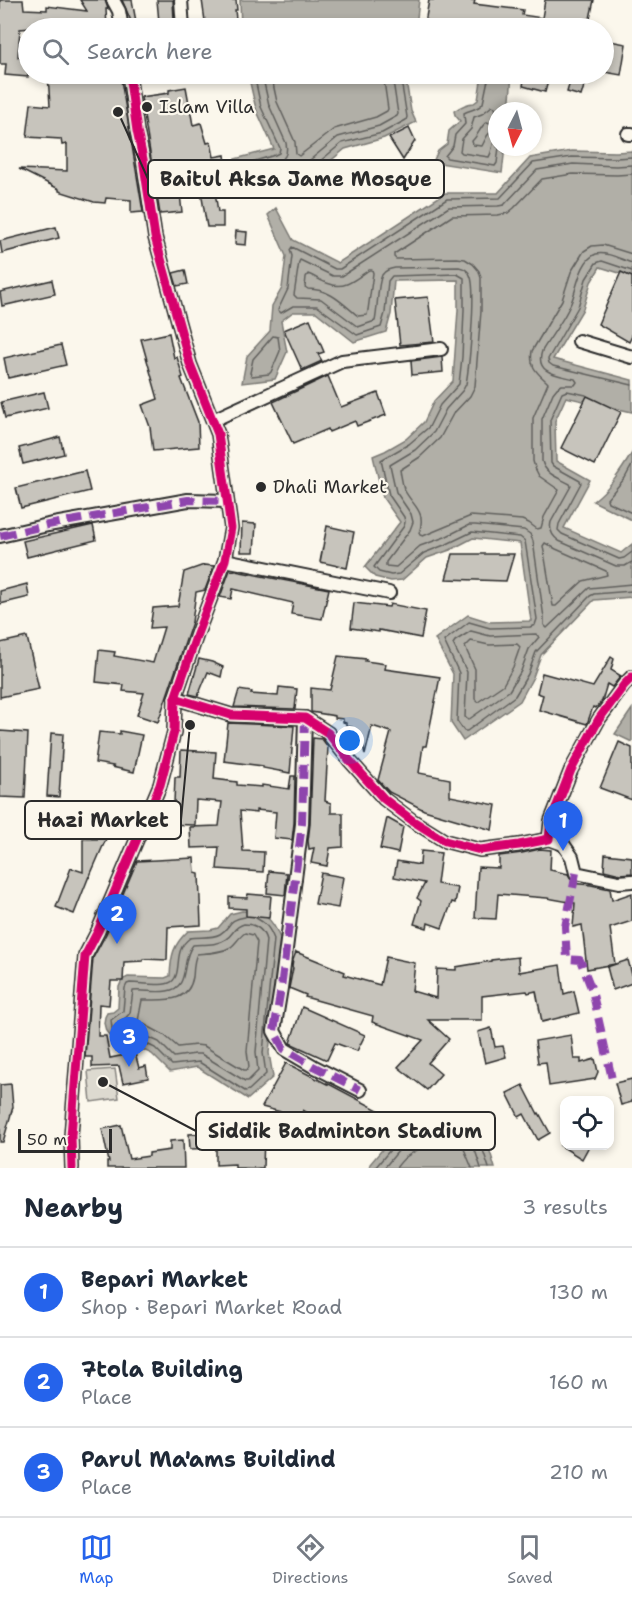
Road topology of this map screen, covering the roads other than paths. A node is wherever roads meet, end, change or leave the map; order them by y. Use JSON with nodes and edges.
{"nodes":[{"id":1,"x":113,"y":0,"type":"edge"},
{"id":2,"x":181,"y":0,"type":"edge"},
{"id":3,"x":120,"y":18,"type":"edge"},
{"id":4,"x":182,"y":18,"type":"edge"},
{"id":5,"x":130,"y":84,"type":"edge"},
{"id":6,"x":579,"y":341,"type":"dead end"},
{"id":7,"x":441,"y":349,"type":"dead end"},
{"id":8,"x":632,"y":357,"type":"edge"},
{"id":9,"x":213,"y":420,"type":"junction"},
{"id":10,"x":227,"y":501,"type":"junction"},
{"id":11,"x":0,"y":536,"type":"edge"},
{"id":12,"x":225,"y":560,"type":"junction"},
{"id":13,"x":389,"y":593,"type":"dead end"},
{"id":14,"x":632,"y":677,"type":"edge"},
{"id":15,"x":175,"y":698,"type":"junction"},
{"id":16,"x":305,"y":718,"type":"junction"},
{"id":17,"x":549,"y":839,"type":"junction"},
{"id":18,"x":632,"y":881,"type":"edge"},
{"id":19,"x":360,"y":1090,"type":"dead end"},
{"id":20,"x":72,"y":1168,"type":"edge"}],
"edges":[{"from":1,"to":3,"type":"street"},
{"from":2,"to":4,"type":"street"},
{"from":5,"to":9,"type":"street"},
{"from":6,"to":8,"type":"street"},
{"from":7,"to":9,"type":"street"},
{"from":9,"to":10,"type":"street"},
{"from":10,"to":11,"type":"street"},
{"from":10,"to":12,"type":"street"},
{"from":12,"to":13,"type":"street"},
{"from":12,"to":15,"type":"street"},
{"from":14,"to":17,"type":"street"},
{"from":15,"to":16,"type":"street"},
{"from":15,"to":20,"type":"street"},
{"from":16,"to":17,"type":"street"},
{"from":16,"to":19,"type":"street"},
{"from":17,"to":18,"type":"street"}]}
